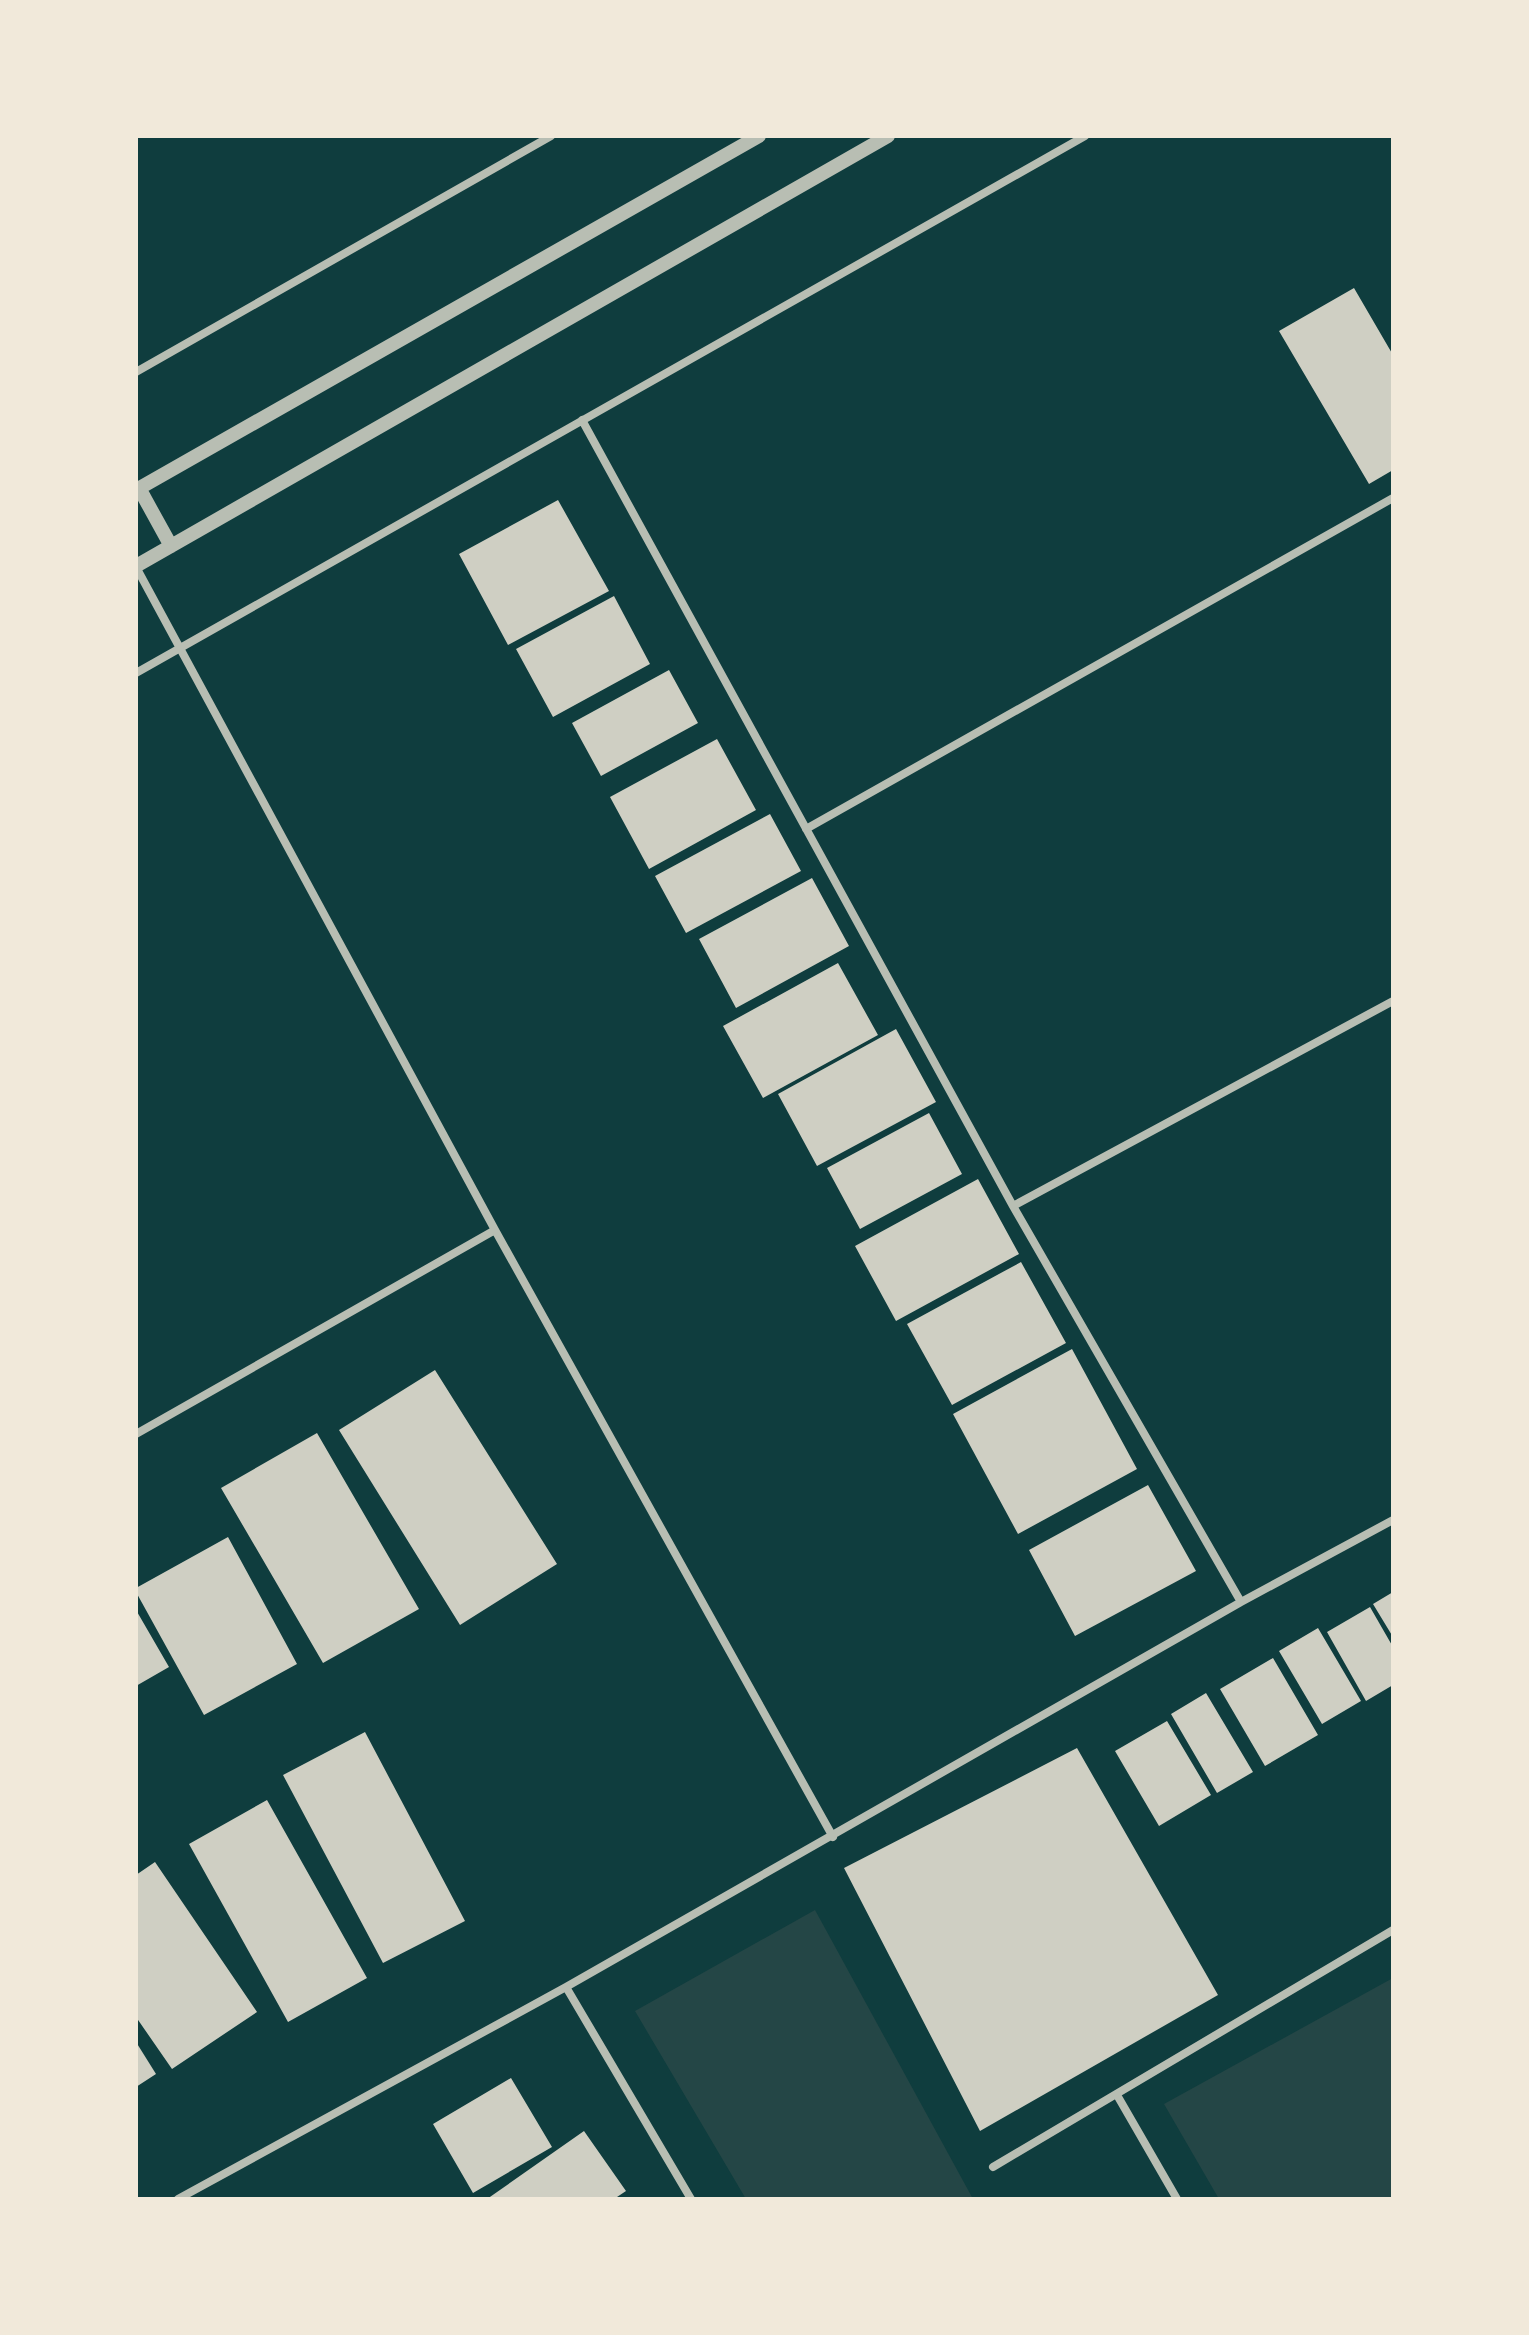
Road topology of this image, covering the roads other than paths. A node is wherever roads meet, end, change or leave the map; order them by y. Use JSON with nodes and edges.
{"nodes":[{"id":1,"x":551,"y":136,"type":"edge"},
{"id":2,"x":759,"y":136,"type":"edge"},
{"id":3,"x":888,"y":136,"type":"edge"},
{"id":4,"x":1085,"y":136,"type":"edge"},
{"id":5,"x":136,"y":372,"type":"edge"},
{"id":6,"x":582,"y":420,"type":"junction"},
{"id":7,"x":137,"y":489,"type":"edge"},
{"id":8,"x":1393,"y":498,"type":"edge"},
{"id":9,"x":171,"y":546,"type":"junction"},
{"id":10,"x":136,"y":567,"type":"edge"},
{"id":11,"x":180,"y":647,"type":"junction"},
{"id":12,"x":136,"y":673,"type":"edge"},
{"id":13,"x":806,"y":829,"type":"junction"},
{"id":14,"x":1393,"y":1001,"type":"edge"},
{"id":15,"x":1013,"y":1206,"type":"junction"},
{"id":16,"x":495,"y":1230,"type":"junction"},
{"id":17,"x":136,"y":1434,"type":"edge"},
{"id":18,"x":1393,"y":1520,"type":"edge"},
{"id":19,"x":1241,"y":1602,"type":"junction"},
{"id":20,"x":833,"y":1837,"type":"junction"},
{"id":21,"x":1393,"y":1930,"type":"edge"},
{"id":22,"x":566,"y":1987,"type":"junction"},
{"id":23,"x":1117,"y":2095,"type":"junction"},
{"id":24,"x":993,"y":2167,"type":"dead end"},
{"id":25,"x":191,"y":2196,"type":"edge"},
{"id":26,"x":178,"y":2199,"type":"edge"},
{"id":27,"x":691,"y":2199,"type":"edge"},
{"id":28,"x":1177,"y":2199,"type":"edge"}],
"edges":[{"from":1,"to":5,"type":"street"},
{"from":2,"to":7,"type":"street"},
{"from":3,"to":9,"type":"street"},
{"from":4,"to":6,"type":"street"},
{"from":6,"to":11,"type":"street"},
{"from":6,"to":13,"type":"street"},
{"from":7,"to":9,"type":"street"},
{"from":8,"to":13,"type":"street"},
{"from":9,"to":10,"type":"street"},
{"from":10,"to":11,"type":"street"},
{"from":11,"to":12,"type":"street"},
{"from":11,"to":16,"type":"street"},
{"from":13,"to":15,"type":"street"},
{"from":14,"to":15,"type":"street"},
{"from":15,"to":19,"type":"street"},
{"from":16,"to":17,"type":"street"},
{"from":16,"to":20,"type":"street"},
{"from":18,"to":19,"type":"street"},
{"from":19,"to":20,"type":"street"},
{"from":20,"to":22,"type":"street"},
{"from":21,"to":23,"type":"street"},
{"from":22,"to":25,"type":"street"},
{"from":22,"to":27,"type":"street"},
{"from":23,"to":24,"type":"street"},
{"from":23,"to":28,"type":"street"},
{"from":25,"to":26,"type":"street"}]}
